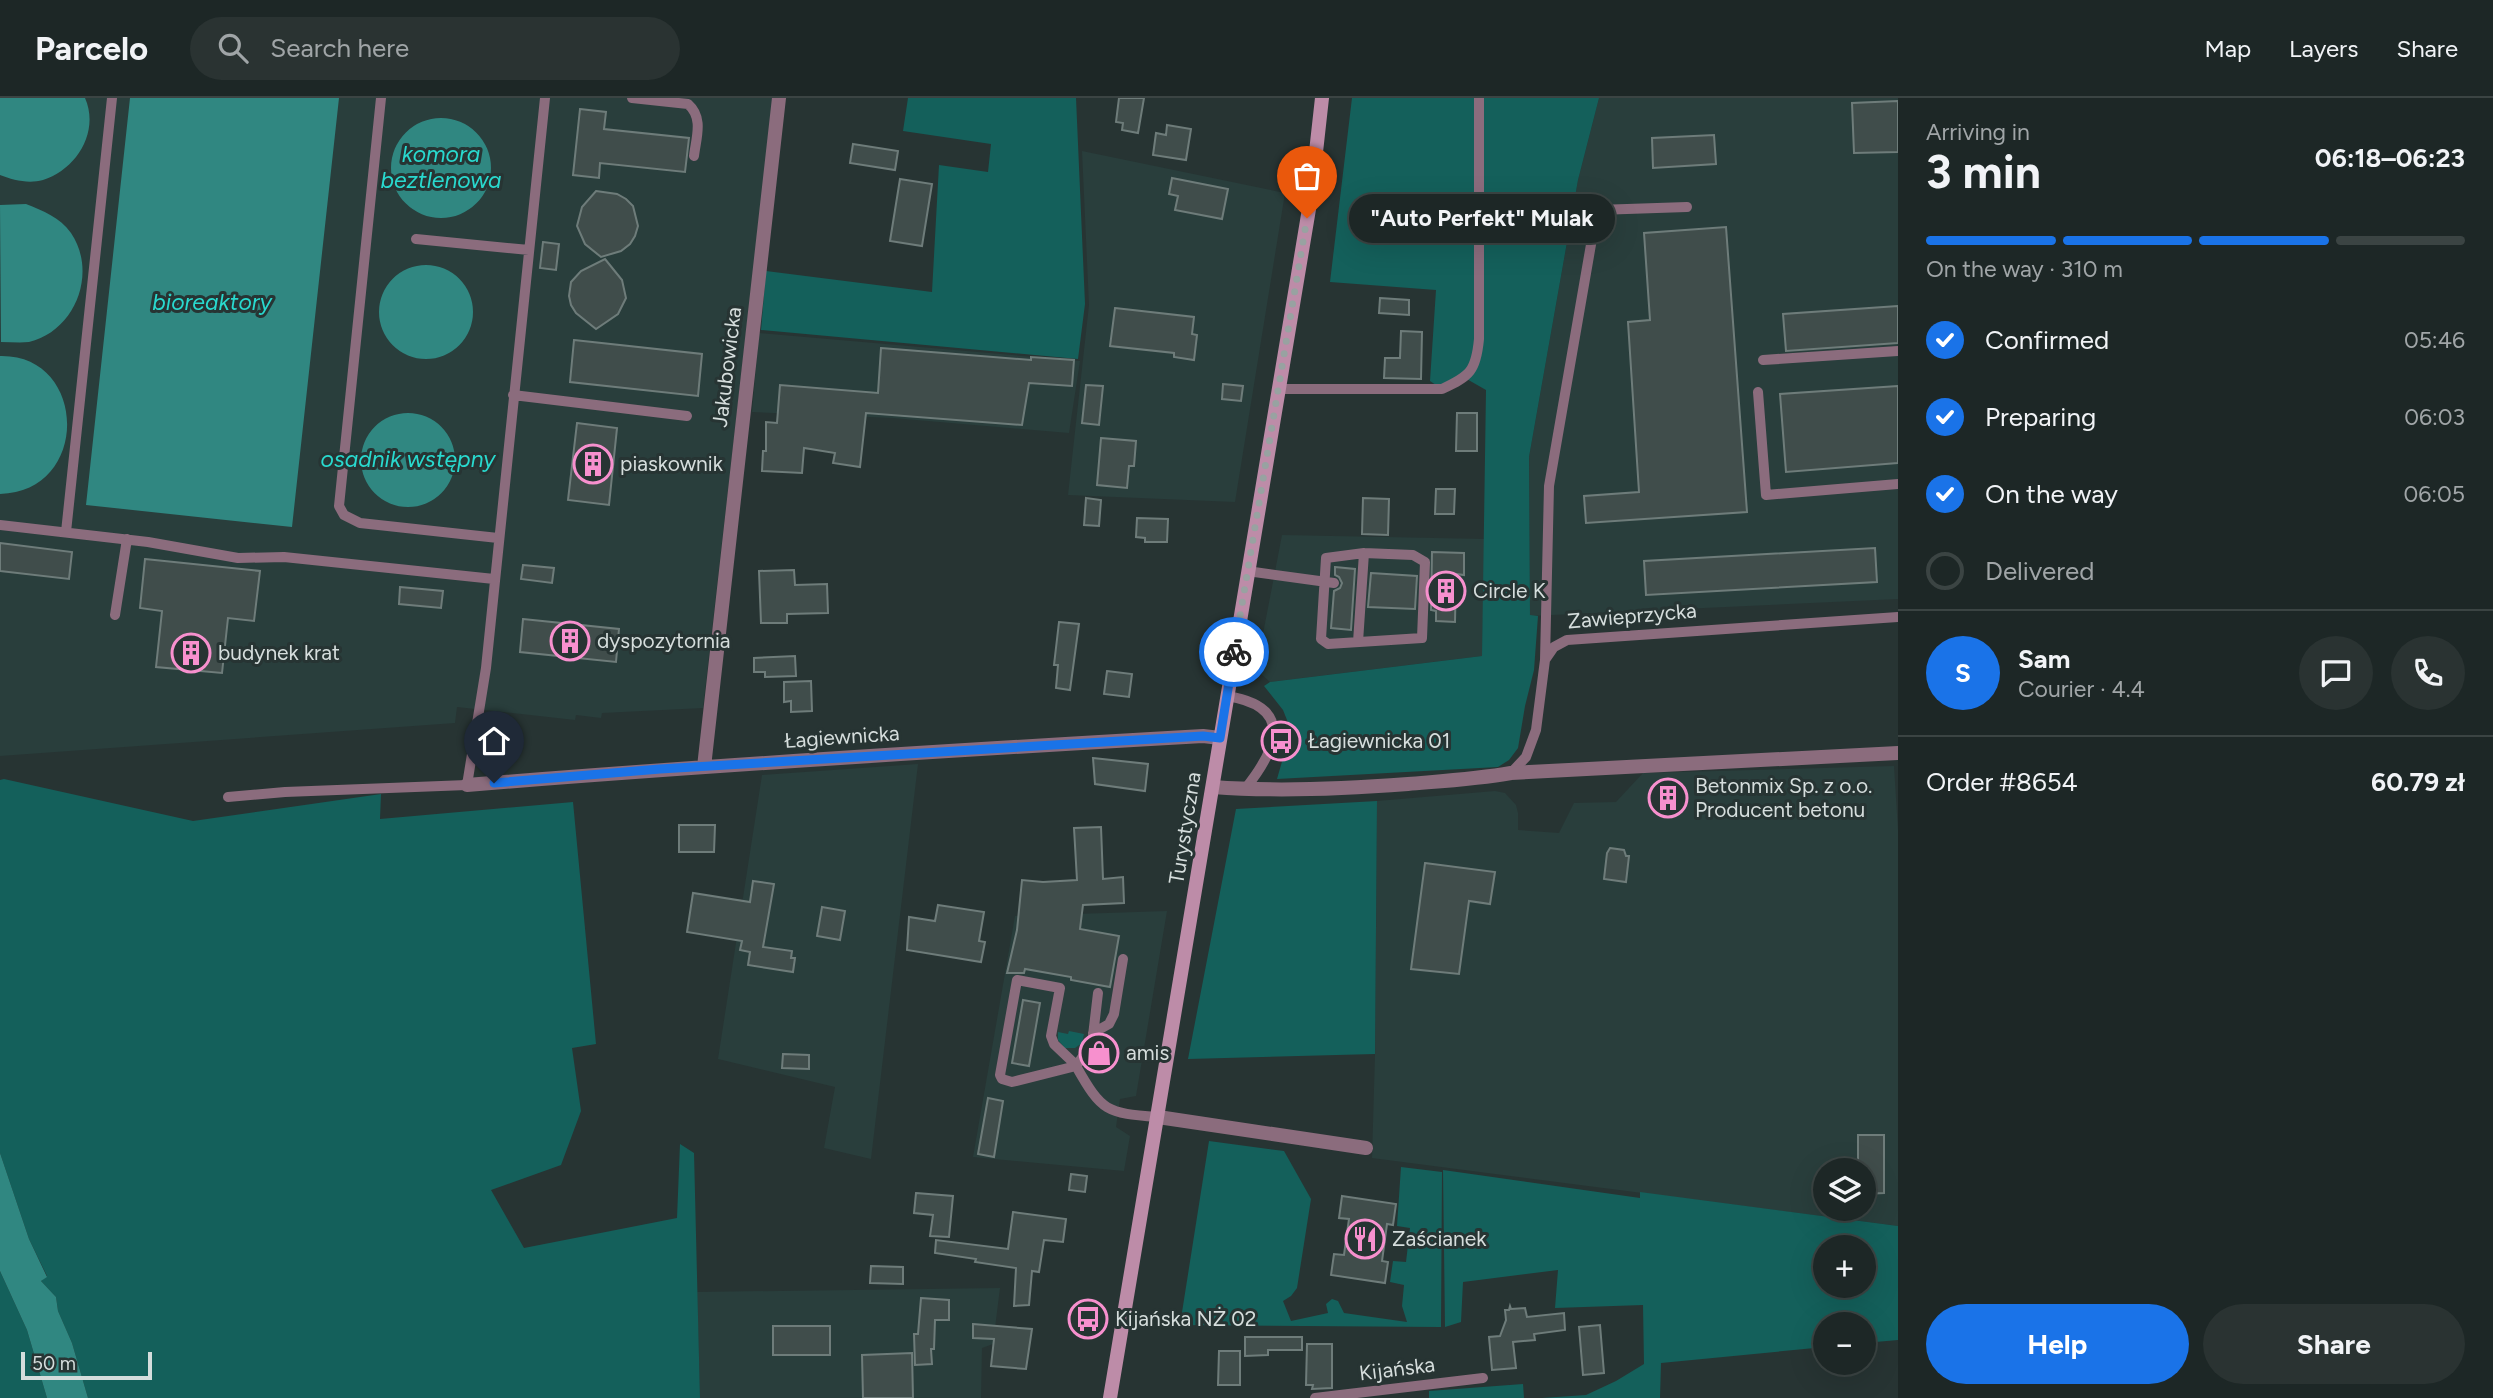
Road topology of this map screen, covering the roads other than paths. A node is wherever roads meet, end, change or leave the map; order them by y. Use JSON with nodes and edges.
{"nodes":[{"id":1,"x":112,"y":98,"type":"edge"},
{"id":2,"x":381,"y":98,"type":"edge"},
{"id":3,"x":545,"y":98,"type":"edge"},
{"id":4,"x":632,"y":98,"type":"edge"},
{"id":5,"x":779,"y":98,"type":"edge"},
{"id":6,"x":1322,"y":98,"type":"edge"},
{"id":7,"x":1479,"y":98,"type":"edge"},
{"id":8,"x":694,"y":156,"type":"dead end"},
{"id":9,"x":1687,"y":207,"type":"dead end"},
{"id":10,"x":416,"y":239,"type":"dead end"},
{"id":11,"x":529,"y":250,"type":"junction"},
{"id":12,"x":1898,"y":351,"type":"edge"},
{"id":13,"x":1763,"y":360,"type":"dead end"},
{"id":14,"x":1278,"y":389,"type":"junction"},
{"id":15,"x":1758,"y":392,"type":"dead end"},
{"id":16,"x":513,"y":395,"type":"junction"},
{"id":17,"x":687,"y":415,"type":"dead end"},
{"id":18,"x":1898,"y":484,"type":"edge"},
{"id":19,"x":0,"y":525,"type":"edge"},
{"id":20,"x":66,"y":532,"type":"junction"},
{"id":21,"x":498,"y":538,"type":"junction"},
{"id":22,"x":127,"y":539,"type":"junction"},
{"id":23,"x":1364,"y":553,"type":"junction"},
{"id":24,"x":1247,"y":570,"type":"junction"},
{"id":25,"x":494,"y":579,"type":"junction"},
{"id":26,"x":1329,"y":582,"type":"junction"},
{"id":27,"x":115,"y":615,"type":"dead end"},
{"id":28,"x":1898,"y":617,"type":"edge"},
{"id":29,"x":1358,"y":642,"type":"junction"},
{"id":30,"x":1545,"y":660,"type":"junction"},
{"id":31,"x":1227,"y":696,"type":"junction"},
{"id":32,"x":1220,"y":738,"type":"junction"},
{"id":33,"x":1898,"y":753,"type":"edge"},
{"id":34,"x":704,"y":767,"type":"junction"},
{"id":35,"x":1511,"y":773,"type":"junction"},
{"id":36,"x":467,"y":785,"type":"junction"},
{"id":37,"x":1213,"y":787,"type":"junction"},
{"id":38,"x":1245,"y":789,"type":"junction"},
{"id":39,"x":228,"y":797,"type":"dead end"},
{"id":40,"x":1123,"y":959,"type":"dead end"},
{"id":41,"x":1098,"y":993,"type":"dead end"},
{"id":42,"x":1093,"y":1033,"type":"junction"},
{"id":43,"x":1076,"y":1066,"type":"junction"},
{"id":44,"x":1158,"y":1117,"type":"junction"},
{"id":45,"x":1366,"y":1149,"type":"dead end"},
{"id":46,"x":1483,"y":1378,"type":"dead end"},
{"id":47,"x":1110,"y":1398,"type":"edge"},
{"id":48,"x":1315,"y":1398,"type":"edge"}],
"edges":[{"from":1,"to":20,"type":"lane"},
{"from":2,"to":21,"type":"lane"},
{"from":3,"to":11,"type":"lane"},
{"from":4,"to":8,"type":"lane"},
{"from":5,"to":34,"type":"street","name":"Jakubowicka"},
{"from":6,"to":14,"type":"main road","name":"Turystyczna"},
{"from":7,"to":14,"type":"lane"},
{"from":9,"to":30,"type":"lane"},
{"from":10,"to":11,"type":"lane"},
{"from":11,"to":16,"type":"lane"},
{"from":12,"to":13,"type":"lane"},
{"from":14,"to":24,"type":"main road","name":"Turystyczna"},
{"from":15,"to":18,"type":"lane"},
{"from":16,"to":17,"type":"lane"},
{"from":16,"to":21,"type":"lane"},
{"from":19,"to":20,"type":"lane"},
{"from":20,"to":22,"type":"lane"},
{"from":21,"to":25,"type":"lane"},
{"from":22,"to":25,"type":"lane"},
{"from":22,"to":27,"type":"lane"},
{"from":23,"to":26,"type":"lane"},
{"from":23,"to":29,"type":"lane"},
{"from":23,"to":29,"type":"lane"},
{"from":24,"to":26,"type":"lane"},
{"from":24,"to":31,"type":"main road","name":"Turystyczna"},
{"from":25,"to":36,"type":"lane"},
{"from":26,"to":29,"type":"lane"},
{"from":28,"to":30,"type":"lane","name":"Zawieprzycka"},
{"from":30,"to":35,"type":"lane"},
{"from":31,"to":32,"type":"main road","name":"Turystyczna"},
{"from":31,"to":38,"type":"lane"},
{"from":32,"to":34,"type":"street","name":"Łagiewnicka"},
{"from":32,"to":37,"type":"main road","name":"Turystyczna"},
{"from":33,"to":35,"type":"street"},
{"from":34,"to":36,"type":"street","name":"Łagiewnicka"},
{"from":35,"to":38,"type":"street"},
{"from":36,"to":39,"type":"lane"},
{"from":37,"to":38,"type":"street"},
{"from":37,"to":44,"type":"main road","name":"Turystyczna"},
{"from":40,"to":42,"type":"lane"},
{"from":41,"to":42,"type":"lane"},
{"from":42,"to":43,"type":"lane"},
{"from":43,"to":43,"type":"lane"},
{"from":43,"to":44,"type":"lane"},
{"from":44,"to":45,"type":"street"},
{"from":44,"to":47,"type":"main road","name":"Turystyczna"},
{"from":46,"to":48,"type":"lane","name":"Kijańska"}]}
